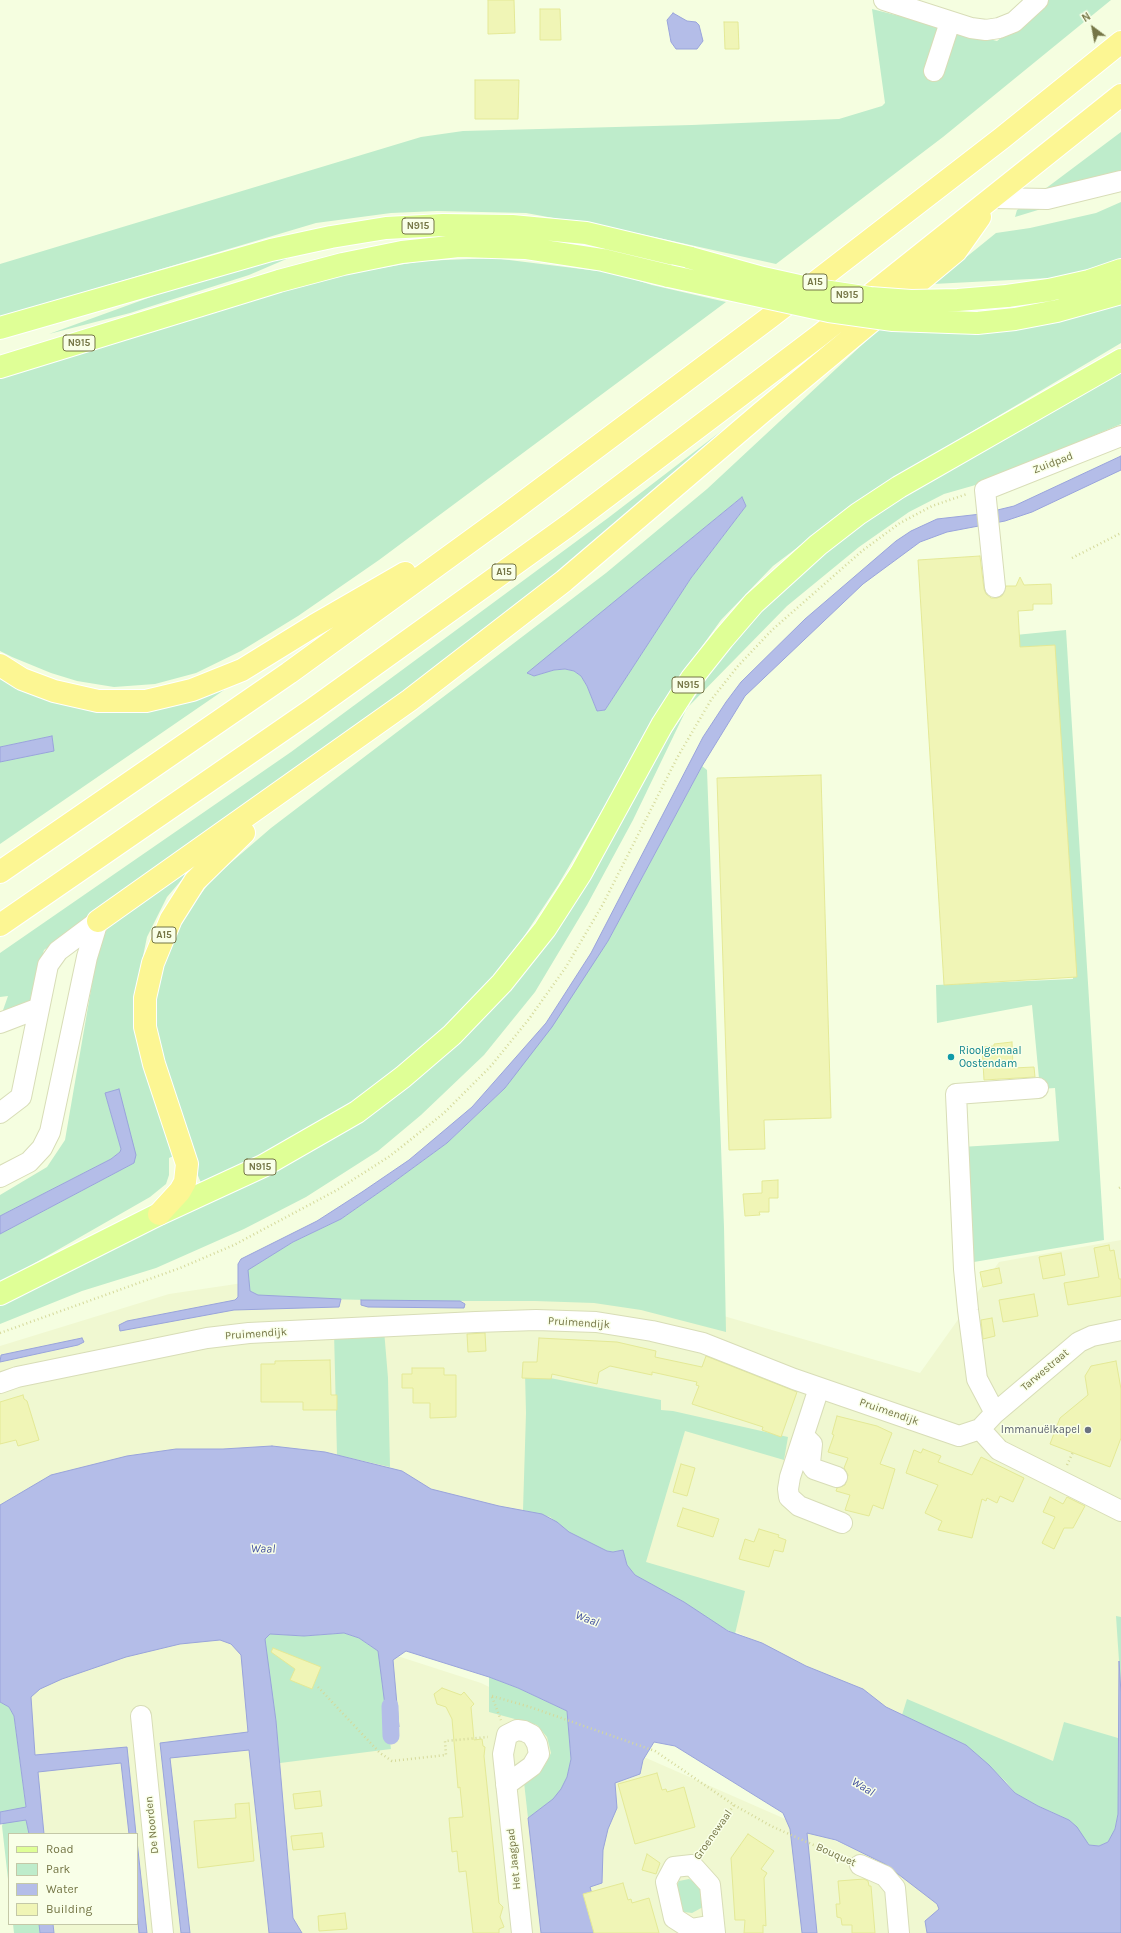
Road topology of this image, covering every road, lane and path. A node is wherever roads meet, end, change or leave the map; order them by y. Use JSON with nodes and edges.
{"nodes":[{"id":1,"x":884,"y":0,"type":"edge"},
{"id":2,"x":1038,"y":0,"type":"edge"},
{"id":3,"x":950,"y":22,"type":"junction"},
{"id":4,"x":1121,"y":42,"type":"edge"},
{"id":5,"x":934,"y":71,"type":"dead end"},
{"id":6,"x":1121,"y":95,"type":"edge"},
{"id":7,"x":1121,"y":181,"type":"edge"},
{"id":8,"x":993,"y":198,"type":"junction"},
{"id":9,"x":1121,"y":270,"type":"edge"},
{"id":10,"x":1121,"y":293,"type":"edge"},
{"id":11,"x":0,"y":328,"type":"edge"},
{"id":12,"x":1121,"y":360,"type":"edge"},
{"id":13,"x":0,"y":367,"type":"edge"},
{"id":14,"x":1121,"y":436,"type":"edge"},
{"id":15,"x":505,"y":516,"type":"junction"},
{"id":16,"x":1121,"y":533,"type":"edge"},
{"id":17,"x":1072,"y":558,"type":"dead end"},
{"id":18,"x":995,"y":587,"type":"dead end"},
{"id":19,"x":0,"y":665,"type":"edge"},
{"id":20,"x":283,"y":792,"type":"junction"},
{"id":21,"x":0,"y":872,"type":"edge"},
{"id":22,"x":98,"y":922,"type":"junction"},
{"id":23,"x":0,"y":925,"type":"edge"},
{"id":24,"x":39,"y":1008,"type":"junction"},
{"id":25,"x":0,"y":1023,"type":"edge"},
{"id":26,"x":1038,"y":1088,"type":"dead end"},
{"id":27,"x":0,"y":1113,"type":"edge"},
{"id":28,"x":0,"y":1177,"type":"edge"},
{"id":29,"x":159,"y":1214,"type":"junction"},
{"id":30,"x":0,"y":1294,"type":"edge"},
{"id":31,"x":1121,"y":1330,"type":"edge"},
{"id":32,"x":0,"y":1383,"type":"edge"},
{"id":33,"x":819,"y":1388,"type":"junction"},
{"id":34,"x":995,"y":1413,"type":"junction"},
{"id":35,"x":980,"y":1429,"type":"junction"},
{"id":36,"x":803,"y":1438,"type":"junction"},
{"id":37,"x":837,"y":1477,"type":"dead end"},
{"id":38,"x":1121,"y":1511,"type":"edge"},
{"id":39,"x":842,"y":1523,"type":"dead end"},
{"id":40,"x":318,"y":1687,"type":"dead end"},
{"id":41,"x":141,"y":1716,"type":"dead end"},
{"id":42,"x":507,"y":1735,"type":"junction"},
{"id":43,"x":506,"y":1785,"type":"junction"},
{"id":44,"x":734,"y":1805,"type":"junction"},
{"id":45,"x":692,"y":1865,"type":"junction"},
{"id":46,"x":860,"y":1865,"type":"joint"},
{"id":47,"x":714,"y":1929,"type":"edge"},
{"id":48,"x":163,"y":1933,"type":"edge"},
{"id":49,"x":522,"y":1933,"type":"edge"},
{"id":50,"x":899,"y":1933,"type":"edge"}],
"edges":[{"from":1,"to":3,"type":"street"},
{"from":2,"to":3,"type":"street"},
{"from":3,"to":5,"type":"street"},
{"from":4,"to":15,"type":"highway","number":"A15"},
{"from":6,"to":8,"type":"highway","number":"A15"},
{"from":7,"to":8,"type":"street"},
{"from":8,"to":20,"type":"highway","number":"A15"},
{"from":8,"to":23,"type":"highway","number":"A15"},
{"from":9,"to":11,"type":"main road","number":"N915","bridge":true},
{"from":10,"to":13,"type":"main road","number":"N915","bridge":true},
{"from":12,"to":29,"type":"main road","number":"N915"},
{"from":14,"to":18,"type":"street","name":"Zuidpad"},
{"from":15,"to":19,"type":"highway","number":"A15"},
{"from":15,"to":21,"type":"highway","number":"A15"},
{"from":16,"to":17,"type":"path"},
{"from":20,"to":22,"type":"highway","number":"A15"},
{"from":20,"to":29,"type":"highway","number":"A15"},
{"from":22,"to":24,"type":"street","number":"A15"},
{"from":22,"to":28,"type":"street"},
{"from":24,"to":25,"type":"street"},
{"from":24,"to":27,"type":"street","number":"A15"},
{"from":26,"to":34,"type":"street"},
{"from":29,"to":30,"type":"main road","number":"N915"},
{"from":31,"to":34,"type":"street","name":"Tarwestraat"},
{"from":32,"to":33,"type":"street","name":"Pruimendijk"},
{"from":33,"to":35,"type":"street","name":"Pruimendijk"},
{"from":33,"to":36,"type":"street"},
{"from":34,"to":35,"type":"street","name":"Tarwestraat"},
{"from":35,"to":38,"type":"street"},
{"from":36,"to":37,"type":"street"},
{"from":36,"to":39,"type":"street"},
{"from":40,"to":42,"type":"path"},
{"from":41,"to":48,"type":"street","name":"De Noorden"},
{"from":42,"to":43,"type":"street","name":"Het Jaagpad"},
{"from":42,"to":43,"type":"street"},
{"from":42,"to":44,"type":"path","name":"Bouquet"},
{"from":43,"to":49,"type":"street","name":"Het Jaagpad"},
{"from":44,"to":45,"type":"path","name":"Groenewaal"},
{"from":44,"to":46,"type":"path","name":"Bouquet"},
{"from":45,"to":47,"type":"street","name":"Groenewaal"},
{"from":45,"to":47,"type":"street","name":"Groenewaal"},
{"from":46,"to":50,"type":"street","name":"Bouquet"}]}
